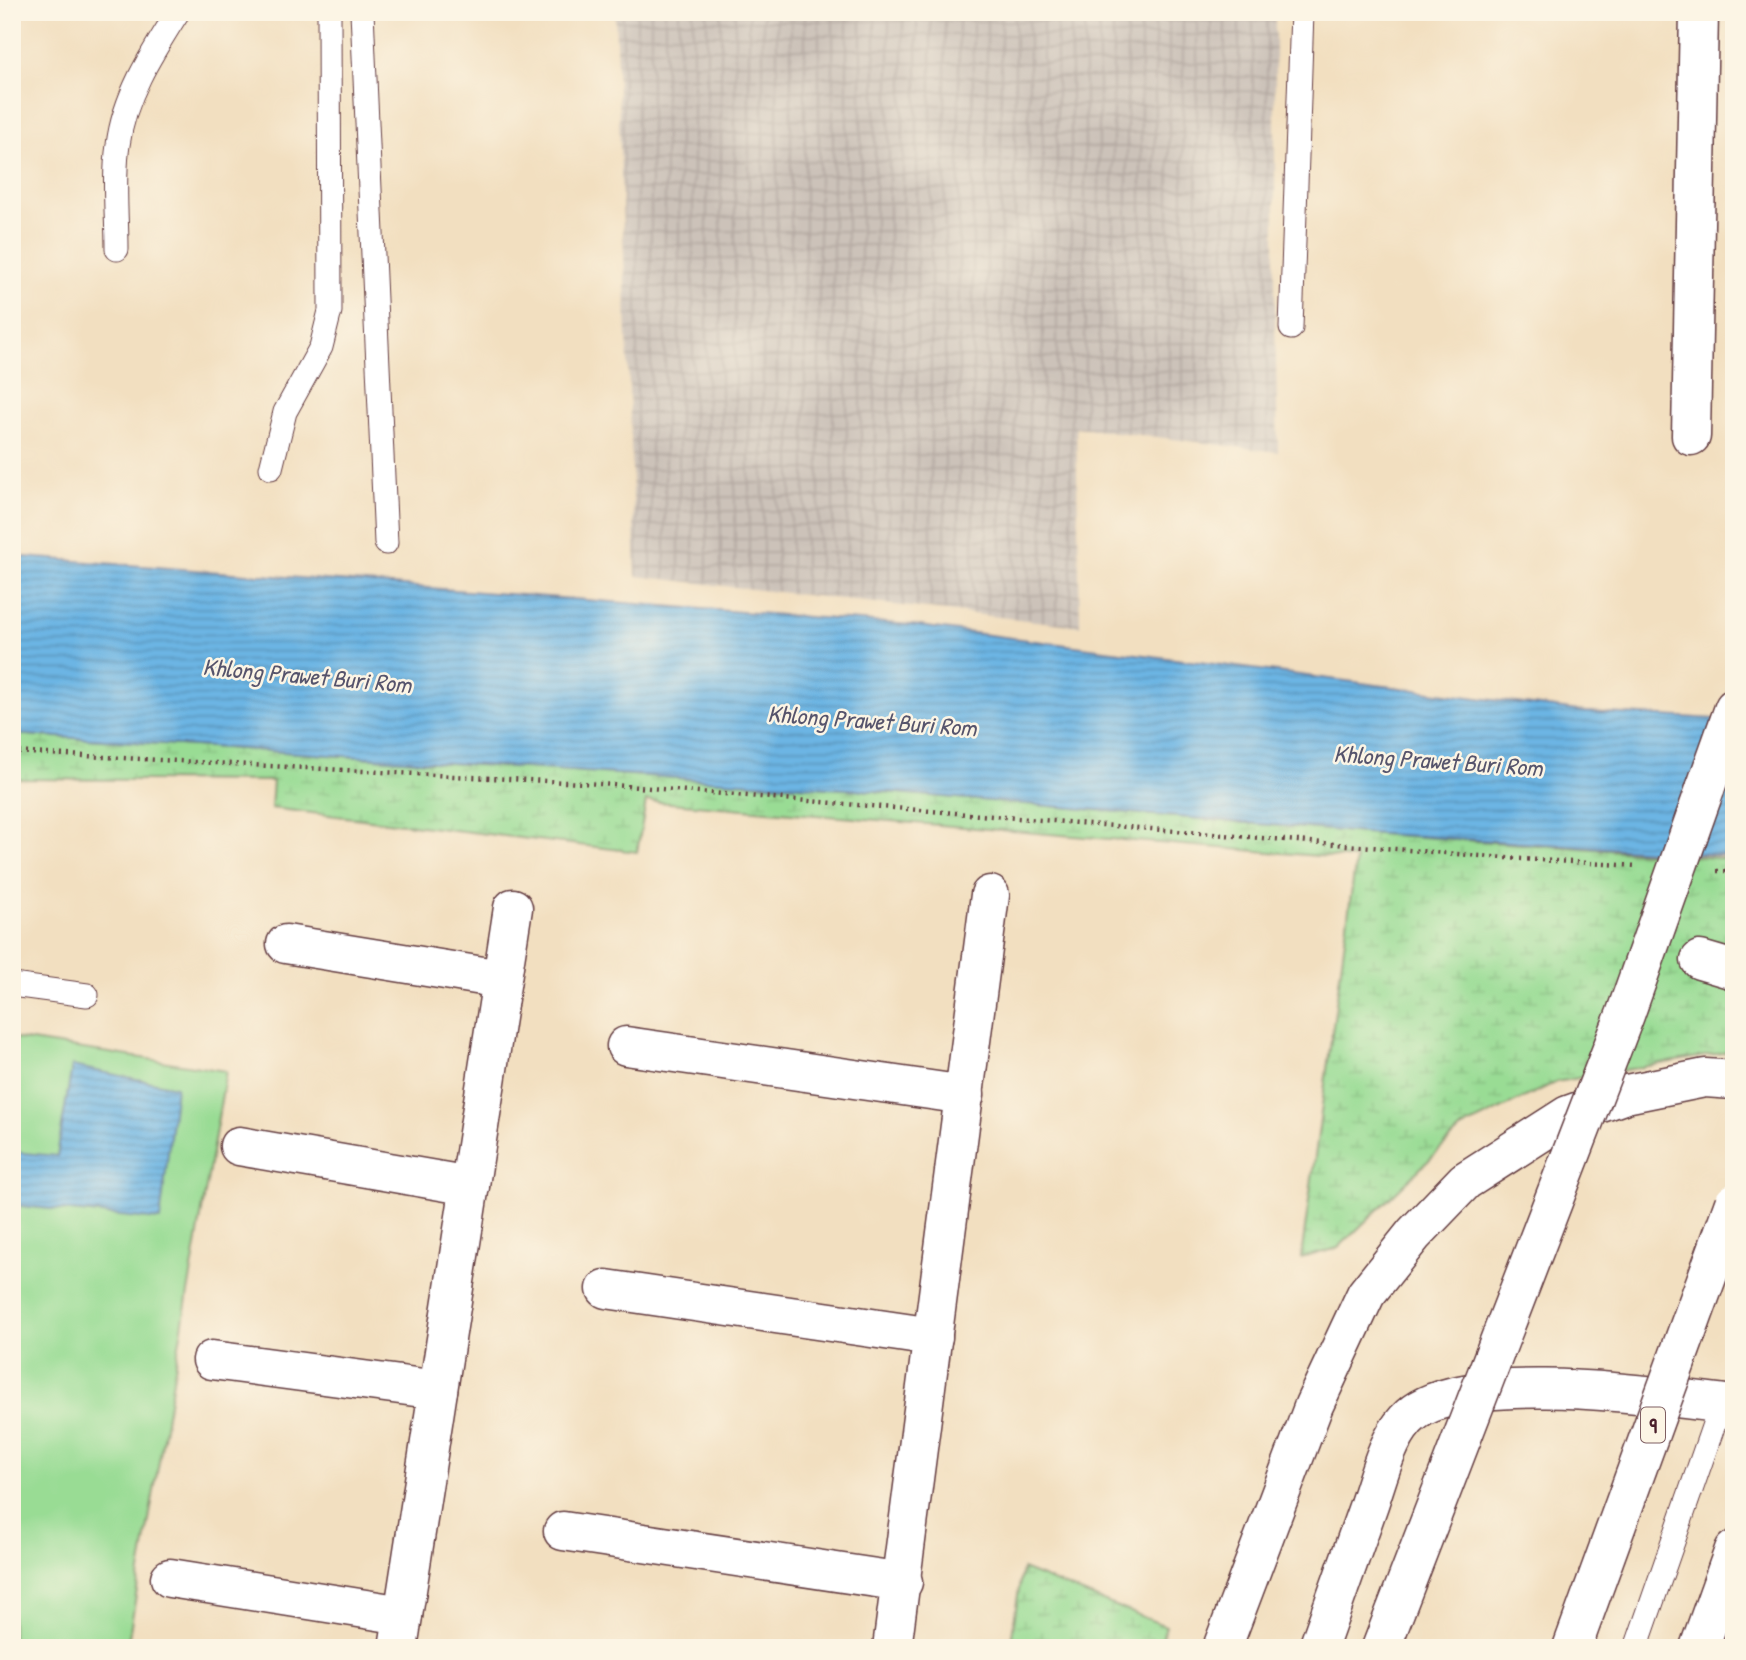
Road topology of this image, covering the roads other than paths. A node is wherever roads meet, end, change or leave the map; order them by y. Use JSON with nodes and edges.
{"nodes":[{"id":1,"x":178,"y":12,"type":"edge"},
{"id":2,"x":329,"y":12,"type":"edge"},
{"id":3,"x":362,"y":12,"type":"edge"},
{"id":4,"x":1302,"y":12,"type":"edge"},
{"id":5,"x":1699,"y":12,"type":"edge"},
{"id":6,"x":117,"y":249,"type":"dead end"},
{"id":7,"x":1291,"y":328,"type":"dead end"},
{"id":8,"x":1691,"y":436,"type":"dead end"},
{"id":9,"x":271,"y":468,"type":"dead end"},
{"id":10,"x":386,"y":543,"type":"dead end"},
{"id":11,"x":1734,"y":708,"type":"edge"},
{"id":12,"x":990,"y":895,"type":"dead end"},
{"id":13,"x":513,"y":908,"type":"dead end"},
{"id":14,"x":286,"y":944,"type":"dead end"},
{"id":15,"x":501,"y":979,"type":"junction"},
{"id":16,"x":12,"y":985,"type":"edge"},
{"id":17,"x":87,"y":995,"type":"dead end"},
{"id":18,"x":626,"y":1046,"type":"dead end"},
{"id":19,"x":1734,"y":1080,"type":"edge"},
{"id":20,"x":965,"y":1095,"type":"junction"},
{"id":21,"x":239,"y":1146,"type":"dead end"},
{"id":22,"x":470,"y":1186,"type":"junction"},
{"id":23,"x":1734,"y":1203,"type":"edge"},
{"id":24,"x":606,"y":1289,"type":"dead end"},
{"id":25,"x":933,"y":1337,"type":"junction"},
{"id":26,"x":212,"y":1360,"type":"dead end"},
{"id":27,"x":438,"y":1390,"type":"junction"},
{"id":28,"x":1727,"y":1404,"type":"edge"},
{"id":29,"x":563,"y":1531,"type":"dead end"},
{"id":30,"x":1734,"y":1550,"type":"edge"},
{"id":31,"x":170,"y":1578,"type":"dead end"},
{"id":32,"x":903,"y":1583,"type":"junction"},
{"id":33,"x":400,"y":1631,"type":"edge"},
{"id":34,"x":892,"y":1648,"type":"edge"},
{"id":35,"x":1222,"y":1648,"type":"edge"},
{"id":36,"x":1318,"y":1648,"type":"edge"},
{"id":37,"x":1381,"y":1648,"type":"edge"},
{"id":38,"x":1572,"y":1648,"type":"edge"},
{"id":39,"x":1636,"y":1648,"type":"edge"},
{"id":40,"x":1699,"y":1648,"type":"edge"}],
"edges":[{"from":1,"to":6,"type":"lane"},
{"from":2,"to":9,"type":"lane"},
{"from":3,"to":10,"type":"lane"},
{"from":4,"to":7,"type":"lane"},
{"from":5,"to":8,"type":"main road"},
{"from":11,"to":37,"type":"main road","bridge":true},
{"from":12,"to":20,"type":"main road"},
{"from":13,"to":15,"type":"main road"},
{"from":14,"to":15,"type":"main road"},
{"from":15,"to":22,"type":"main road"},
{"from":16,"to":17,"type":"lane"},
{"from":18,"to":20,"type":"main road"},
{"from":19,"to":35,"type":"main road"},
{"from":20,"to":25,"type":"main road"},
{"from":21,"to":22,"type":"main road"},
{"from":22,"to":27,"type":"main road"},
{"from":23,"to":38,"type":"main road","number":"9","bridge":true},
{"from":24,"to":25,"type":"main road"},
{"from":25,"to":32,"type":"main road"},
{"from":26,"to":27,"type":"main road"},
{"from":27,"to":33,"type":"main road"},
{"from":28,"to":36,"type":"main road"},
{"from":28,"to":39,"type":"lane"},
{"from":29,"to":32,"type":"main road"},
{"from":30,"to":40,"type":"main road"},
{"from":31,"to":33,"type":"main road"},
{"from":32,"to":34,"type":"main road"}]}
